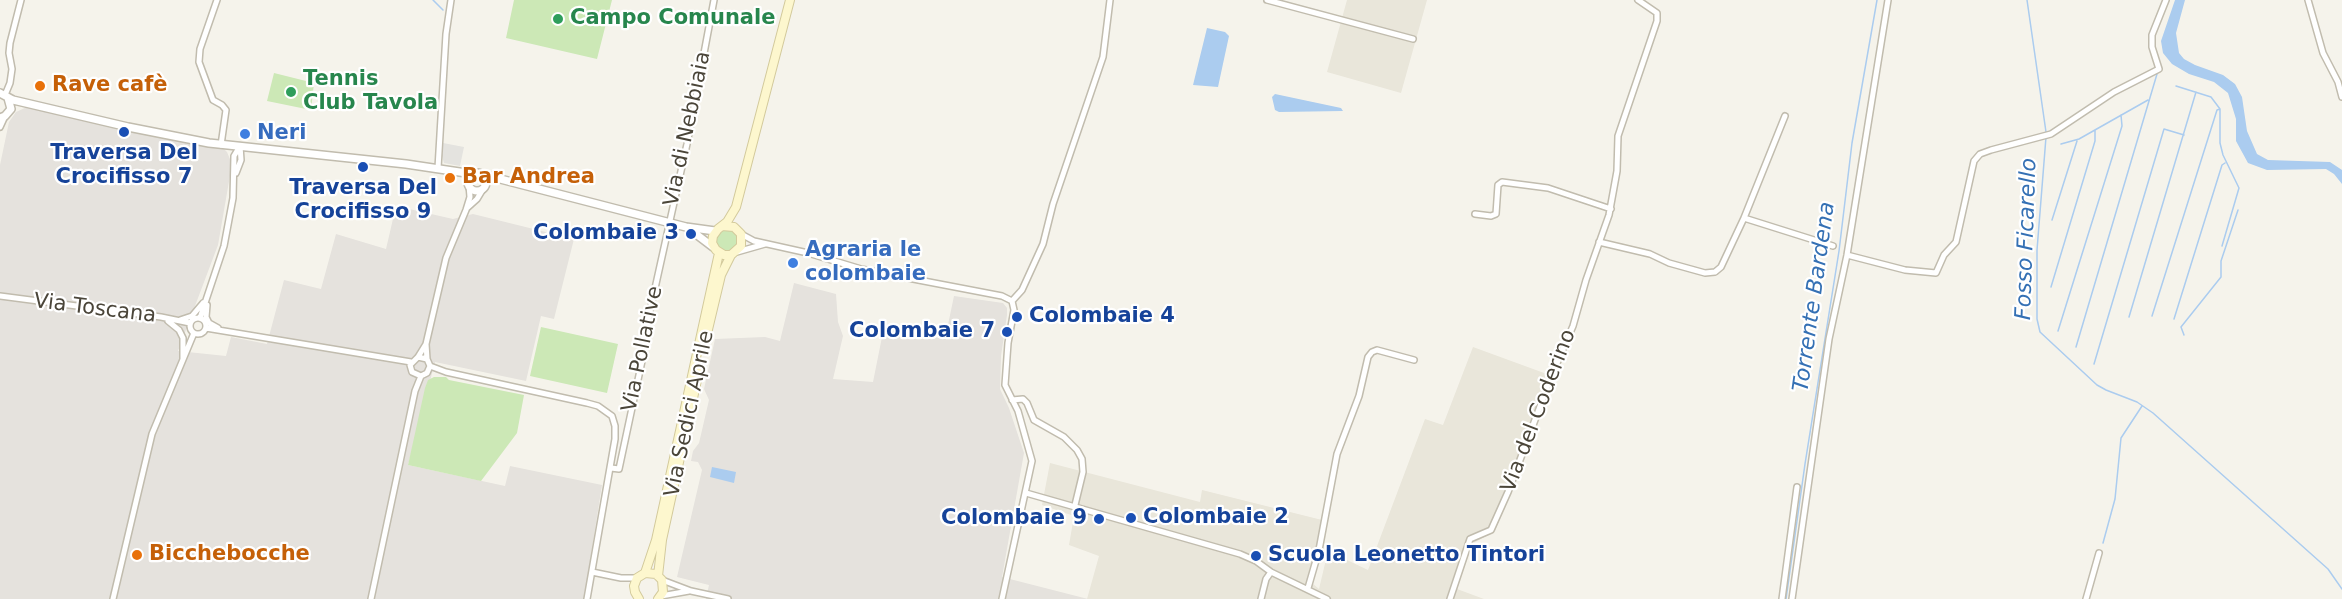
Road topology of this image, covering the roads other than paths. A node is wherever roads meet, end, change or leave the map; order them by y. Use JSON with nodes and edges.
{"nodes":[{"id":1,"x":21,"y":0,"type":"edge"},
{"id":2,"x":217,"y":0,"type":"edge"},
{"id":3,"x":451,"y":0,"type":"edge"},
{"id":4,"x":714,"y":0,"type":"edge"},
{"id":5,"x":790,"y":0,"type":"edge"},
{"id":6,"x":1110,"y":0,"type":"edge"},
{"id":7,"x":1267,"y":0,"type":"edge"},
{"id":8,"x":1638,"y":0,"type":"edge"},
{"id":9,"x":1888,"y":0,"type":"edge"},
{"id":10,"x":2166,"y":0,"type":"edge"},
{"id":11,"x":2308,"y":0,"type":"edge"},
{"id":12,"x":1413,"y":39,"type":"dead end"},
{"id":13,"x":2342,"y":97,"type":"edge"},
{"id":14,"x":6,"y":98,"type":"edge"},
{"id":15,"x":1785,"y":116,"type":"dead end"},
{"id":16,"x":3,"y":117,"type":"edge"},
{"id":17,"x":0,"y":127,"type":"edge"},
{"id":18,"x":222,"y":145,"type":"junction"},
{"id":19,"x":240,"y":147,"type":"junction"},
{"id":20,"x":250,"y":148,"type":"junction"},
{"id":21,"x":241,"y":159,"type":"junction"},
{"id":22,"x":234,"y":160,"type":"junction"},
{"id":23,"x":438,"y":168,"type":"junction"},
{"id":24,"x":235,"y":177,"type":"junction"},
{"id":25,"x":473,"y":178,"type":"junction"},
{"id":26,"x":504,"y":181,"type":"junction"},
{"id":27,"x":484,"y":188,"type":"junction"},
{"id":28,"x":736,"y":207,"type":"junction"},
{"id":29,"x":1611,"y":209,"type":"junction"},
{"id":30,"x":466,"y":210,"type":"junction"},
{"id":31,"x":1475,"y":214,"type":"dead end"},
{"id":32,"x":1744,"y":218,"type":"junction"},
{"id":33,"x":669,"y":222,"type":"junction"},
{"id":34,"x":722,"y":226,"type":"junction"},
{"id":35,"x":686,"y":227,"type":"junction"},
{"id":36,"x":715,"y":231,"type":"junction"},
{"id":37,"x":739,"y":232,"type":"junction"},
{"id":38,"x":1599,"y":242,"type":"junction"},
{"id":39,"x":770,"y":243,"type":"junction"},
{"id":40,"x":1833,"y":246,"type":"dead end"},
{"id":41,"x":716,"y":250,"type":"junction"},
{"id":42,"x":734,"y":254,"type":"junction"},
{"id":43,"x":1847,"y":255,"type":"junction"},
{"id":44,"x":0,"y":296,"type":"edge"},
{"id":45,"x":208,"y":297,"type":"junction"},
{"id":46,"x":1012,"y":301,"type":"junction"},
{"id":47,"x":161,"y":317,"type":"junction"},
{"id":48,"x":200,"y":318,"type":"junction"},
{"id":49,"x":178,"y":320,"type":"junction"},
{"id":50,"x":190,"y":323,"type":"junction"},
{"id":51,"x":206,"y":328,"type":"junction"},
{"id":52,"x":221,"y":330,"type":"junction"},
{"id":53,"x":194,"y":333,"type":"junction"},
{"id":54,"x":426,"y":344,"type":"junction"},
{"id":55,"x":418,"y":357,"type":"junction"},
{"id":56,"x":427,"y":359,"type":"junction"},
{"id":57,"x":394,"y":360,"type":"junction"},
{"id":58,"x":1414,"y":360,"type":"dead end"},
{"id":59,"x":183,"y":362,"type":"junction"},
{"id":60,"x":411,"y":362,"type":"junction"},
{"id":61,"x":430,"y":366,"type":"junction"},
{"id":62,"x":412,"y":372,"type":"junction"},
{"id":63,"x":446,"y":372,"type":"junction"},
{"id":64,"x":427,"y":373,"type":"junction"},
{"id":65,"x":421,"y":376,"type":"junction"},
{"id":66,"x":415,"y":391,"type":"junction"},
{"id":67,"x":1012,"y":400,"type":"junction"},
{"id":68,"x":610,"y":468,"type":"junction"},
{"id":69,"x":1797,"y":487,"type":"dead end"},
{"id":70,"x":1026,"y":493,"type":"junction"},
{"id":71,"x":1075,"y":505,"type":"junction"},
{"id":72,"x":2099,"y":554,"type":"dead end"},
{"id":73,"x":592,"y":572,"type":"junction"},
{"id":74,"x":1271,"y":572,"type":"junction"},
{"id":75,"x":645,"y":573,"type":"junction"},
{"id":76,"x":660,"y":578,"type":"junction"},
{"id":77,"x":635,"y":582,"type":"junction"},
{"id":78,"x":1308,"y":588,"type":"junction"},
{"id":79,"x":691,"y":591,"type":"junction"},
{"id":80,"x":660,"y":598,"type":"edge"},
{"id":81,"x":113,"y":599,"type":"edge"},
{"id":82,"x":371,"y":599,"type":"edge"},
{"id":83,"x":587,"y":599,"type":"edge"},
{"id":84,"x":639,"y":599,"type":"edge"},
{"id":85,"x":729,"y":599,"type":"edge"},
{"id":86,"x":1002,"y":599,"type":"edge"},
{"id":87,"x":1261,"y":599,"type":"edge"},
{"id":88,"x":1327,"y":599,"type":"edge"},
{"id":89,"x":1450,"y":599,"type":"edge"},
{"id":90,"x":1782,"y":599,"type":"edge"},
{"id":91,"x":1792,"y":599,"type":"edge"},
{"id":92,"x":2086,"y":599,"type":"edge"}],
"edges":[{"from":1,"to":14,"type":"street"},
{"from":2,"to":18,"type":"street"},
{"from":3,"to":23,"type":"street"},
{"from":4,"to":33,"type":"street","name":"Via di Nebbiaia"},
{"from":5,"to":28,"type":"main road"},
{"from":6,"to":46,"type":"street"},
{"from":7,"to":12,"type":"street"},
{"from":8,"to":29,"type":"street","name":"Via del Coderino"},
{"from":9,"to":43,"type":"street"},
{"from":10,"to":43,"type":"street"},
{"from":11,"to":13,"type":"street"},
{"from":14,"to":16,"type":"street"},
{"from":14,"to":18,"type":"street"},
{"from":15,"to":32,"type":"street"},
{"from":16,"to":17,"type":"street"},
{"from":18,"to":19,"type":"street"},
{"from":18,"to":22,"type":"street"},
{"from":19,"to":20,"type":"street"},
{"from":19,"to":21,"type":"street"},
{"from":19,"to":22,"type":"street"},
{"from":20,"to":21,"type":"street"},
{"from":20,"to":23,"type":"street"},
{"from":21,"to":24,"type":"street"},
{"from":22,"to":24,"type":"street"},
{"from":23,"to":25,"type":"street"},
{"from":24,"to":45,"type":"street"},
{"from":25,"to":26,"type":"street"},
{"from":25,"to":27,"type":"street"},
{"from":25,"to":27,"type":"street"},
{"from":25,"to":30,"type":"street"},
{"from":26,"to":27,"type":"street"},
{"from":26,"to":33,"type":"street"},
{"from":27,"to":30,"type":"street"},
{"from":28,"to":34,"type":"main road"},
{"from":28,"to":37,"type":"main road","name":"Via Sedici Aprile"},
{"from":29,"to":31,"type":"street"},
{"from":29,"to":38,"type":"street","name":"Via del Coderino"},
{"from":30,"to":54,"type":"street"},
{"from":32,"to":38,"type":"street"},
{"from":32,"to":40,"type":"street"},
{"from":33,"to":35,"type":"street"},
{"from":33,"to":68,"type":"street","name":"Via Pollative"},
{"from":34,"to":36,"type":"main road"},
{"from":34,"to":37,"type":"main road"},
{"from":35,"to":36,"type":"street"},
{"from":35,"to":41,"type":"street"},
{"from":36,"to":41,"type":"main road","name":"Via Sedici Aprile"},
{"from":37,"to":39,"type":"street"},
{"from":37,"to":42,"type":"main road","name":"Via Sedici Aprile"},
{"from":38,"to":89,"type":"street","name":"Via del Coderino"},
{"from":39,"to":42,"type":"street"},
{"from":39,"to":46,"type":"street"},
{"from":41,"to":42,"type":"main road"},
{"from":41,"to":75,"type":"main road","name":"Via Sedici Aprile"},
{"from":42,"to":76,"type":"main road","name":"Via Sedici Aprile"},
{"from":43,"to":91,"type":"street"},
{"from":44,"to":47,"type":"street","name":"Via Toscana"},
{"from":45,"to":48,"type":"street"},
{"from":45,"to":49,"type":"street"},
{"from":45,"to":52,"type":"street"},
{"from":46,"to":67,"type":"street"},
{"from":47,"to":49,"type":"street","name":"Via Toscana"},
{"from":47,"to":59,"type":"street"},
{"from":48,"to":50,"type":"street"},
{"from":48,"to":51,"type":"street"},
{"from":49,"to":50,"type":"street","name":"Via Toscana"},
{"from":50,"to":53,"type":"street"},
{"from":51,"to":52,"type":"street"},
{"from":51,"to":53,"type":"street"},
{"from":52,"to":57,"type":"street"},
{"from":53,"to":59,"type":"street"},
{"from":54,"to":55,"type":"street"},
{"from":54,"to":56,"type":"street"},
{"from":55,"to":56,"type":"street"},
{"from":55,"to":60,"type":"street"},
{"from":56,"to":61,"type":"street"},
{"from":57,"to":60,"type":"street"},
{"from":57,"to":62,"type":"street"},
{"from":58,"to":78,"type":"street"},
{"from":59,"to":81,"type":"street"},
{"from":60,"to":62,"type":"street"},
{"from":61,"to":63,"type":"street"},
{"from":61,"to":64,"type":"street"},
{"from":62,"to":65,"type":"street"},
{"from":62,"to":66,"type":"street"},
{"from":63,"to":64,"type":"street"},
{"from":63,"to":68,"type":"street","name":"Via Pollative"},
{"from":64,"to":65,"type":"street"},
{"from":65,"to":66,"type":"street"},
{"from":66,"to":82,"type":"street"},
{"from":67,"to":70,"type":"street"},
{"from":67,"to":71,"type":"street"},
{"from":68,"to":73,"type":"street","name":"Via Pollative"},
{"from":69,"to":90,"type":"street"},
{"from":70,"to":71,"type":"street"},
{"from":70,"to":86,"type":"street"},
{"from":71,"to":74,"type":"street"},
{"from":72,"to":92,"type":"street"},
{"from":73,"to":77,"type":"street"},
{"from":73,"to":83,"type":"street","name":"Via Pollative"},
{"from":74,"to":78,"type":"street"},
{"from":74,"to":87,"type":"street"},
{"from":75,"to":76,"type":"main road"},
{"from":75,"to":77,"type":"main road"},
{"from":76,"to":79,"type":"street"},
{"from":76,"to":80,"type":"main road","name":"Via Sedici Aprile"},
{"from":77,"to":84,"type":"main road"},
{"from":78,"to":88,"type":"street"},
{"from":79,"to":80,"type":"street"},
{"from":79,"to":85,"type":"street"}]}
